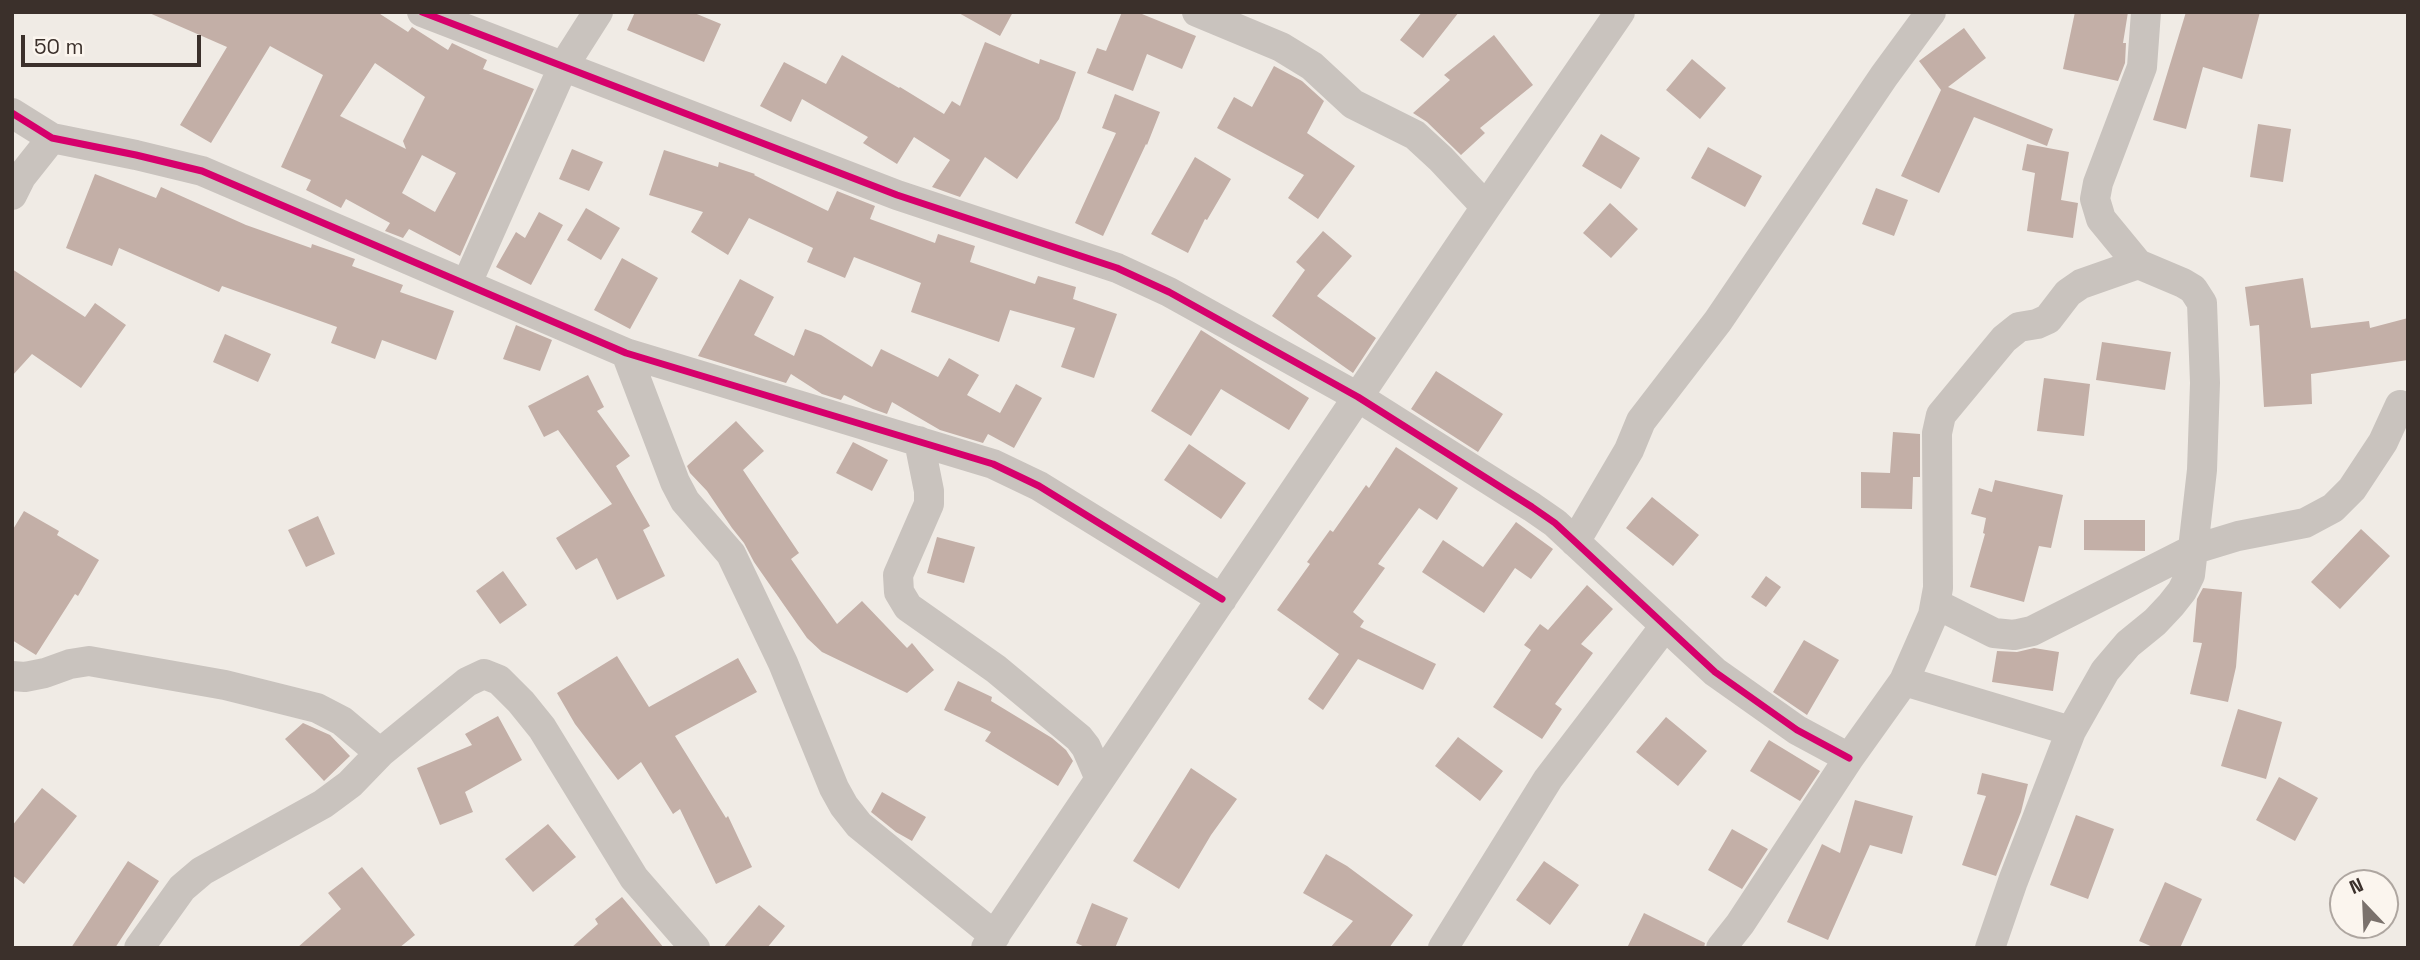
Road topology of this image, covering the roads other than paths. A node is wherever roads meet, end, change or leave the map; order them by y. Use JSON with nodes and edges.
{"nodes":[{"id":1,"x":422,"y":12,"type":"edge"},
{"id":2,"x":598,"y":12,"type":"edge"},
{"id":3,"x":1197,"y":12,"type":"edge"},
{"id":4,"x":1620,"y":12,"type":"edge"},
{"id":5,"x":1931,"y":12,"type":"edge"},
{"id":6,"x":2146,"y":12,"type":"edge"},
{"id":7,"x":563,"y":67,"type":"junction"},
{"id":8,"x":12,"y":113,"type":"edge"},
{"id":9,"x":52,"y":138,"type":"junction"},
{"id":10,"x":17,"y":186,"type":"edge"},
{"id":11,"x":1486,"y":207,"type":"junction"},
{"id":12,"x":2138,"y":264,"type":"junction"},
{"id":13,"x":467,"y":283,"type":"junction"},
{"id":14,"x":626,"y":353,"type":"junction"},
{"id":15,"x":1359,"y":397,"type":"junction"},
{"id":16,"x":2400,"y":405,"type":"dead end"},
{"id":17,"x":919,"y":441,"type":"junction"},
{"id":18,"x":1576,"y":542,"type":"junction"},
{"id":19,"x":2192,"y":550,"type":"junction"},
{"id":20,"x":1222,"y":599,"type":"junction"},
{"id":21,"x":1936,"y":604,"type":"junction"},
{"id":22,"x":1665,"y":626,"type":"junction"},
{"id":23,"x":12,"y":676,"type":"edge"},
{"id":24,"x":1904,"y":681,"type":"junction"},
{"id":25,"x":2071,"y":731,"type":"junction"},
{"id":26,"x":380,"y":753,"type":"junction"},
{"id":27,"x":1849,"y":758,"type":"junction"},
{"id":28,"x":1100,"y":779,"type":"junction"},
{"id":29,"x":991,"y":942,"type":"edge"},
{"id":30,"x":139,"y":948,"type":"edge"},
{"id":31,"x":695,"y":948,"type":"edge"},
{"id":32,"x":1443,"y":948,"type":"edge"},
{"id":33,"x":1721,"y":948,"type":"edge"},
{"id":34,"x":1990,"y":948,"type":"edge"}],
"edges":[{"from":1,"to":7,"type":"street"},
{"from":2,"to":7,"type":"street"},
{"from":3,"to":11,"type":"street"},
{"from":4,"to":11,"type":"street"},
{"from":5,"to":18,"type":"street"},
{"from":6,"to":12,"type":"street"},
{"from":7,"to":13,"type":"street"},
{"from":7,"to":15,"type":"street"},
{"from":8,"to":9,"type":"street"},
{"from":8,"to":10,"type":"street"},
{"from":9,"to":10,"type":"street"},
{"from":9,"to":13,"type":"street"},
{"from":11,"to":15,"type":"street"},
{"from":12,"to":19,"type":"street"},
{"from":12,"to":21,"type":"street"},
{"from":13,"to":14,"type":"street"},
{"from":14,"to":17,"type":"street"},
{"from":14,"to":29,"type":"street"},
{"from":15,"to":18,"type":"street"},
{"from":15,"to":20,"type":"street"},
{"from":16,"to":19,"type":"street"},
{"from":17,"to":20,"type":"street"},
{"from":17,"to":28,"type":"street"},
{"from":18,"to":22,"type":"street"},
{"from":19,"to":21,"type":"street"},
{"from":19,"to":25,"type":"street"},
{"from":20,"to":28,"type":"street"},
{"from":21,"to":24,"type":"street"},
{"from":22,"to":27,"type":"street"},
{"from":22,"to":32,"type":"street"},
{"from":23,"to":26,"type":"street"},
{"from":24,"to":25,"type":"street"},
{"from":24,"to":27,"type":"street"},
{"from":25,"to":34,"type":"street"},
{"from":26,"to":30,"type":"street"},
{"from":26,"to":31,"type":"street"},
{"from":27,"to":33,"type":"street"},
{"from":28,"to":29,"type":"street"}]}
